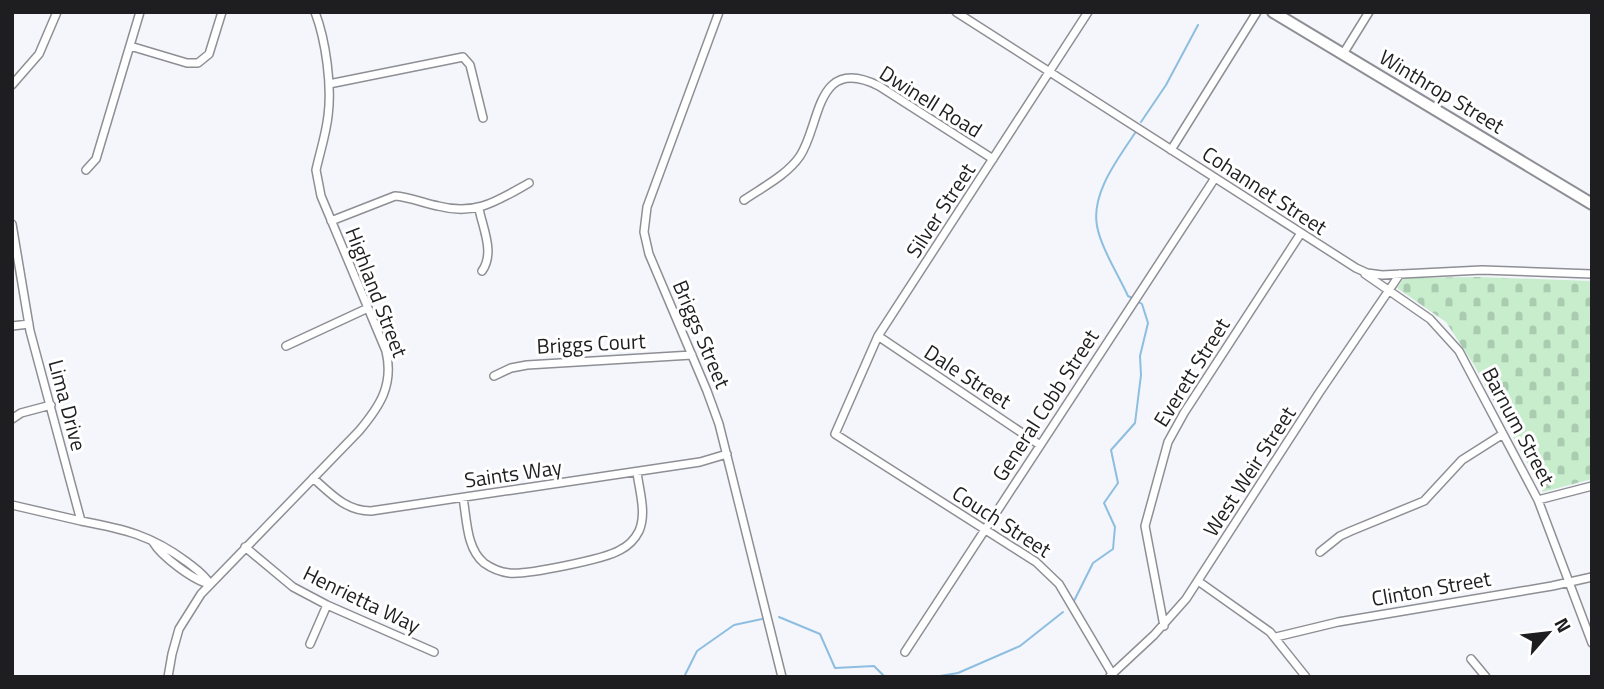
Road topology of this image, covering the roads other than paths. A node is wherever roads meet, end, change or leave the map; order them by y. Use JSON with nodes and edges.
{"nodes":[{"id":1,"x":57,"y":12,"type":"edge"},
{"id":2,"x":140,"y":12,"type":"edge"},
{"id":3,"x":222,"y":12,"type":"edge"},
{"id":4,"x":316,"y":12,"type":"edge"},
{"id":5,"x":719,"y":12,"type":"edge"},
{"id":6,"x":1088,"y":12,"type":"edge"},
{"id":7,"x":1257,"y":12,"type":"edge"},
{"id":8,"x":1273,"y":12,"type":"edge"},
{"id":9,"x":1369,"y":12,"type":"edge"},
{"id":10,"x":961,"y":14,"type":"edge"},
{"id":11,"x":130,"y":46,"type":"junction"},
{"id":12,"x":1343,"y":54,"type":"junction"},
{"id":13,"x":1049,"y":72,"type":"junction"},
{"id":14,"x":329,"y":83,"type":"junction"},
{"id":15,"x":12,"y":85,"type":"edge"},
{"id":16,"x":484,"y":118,"type":"dead end"},
{"id":17,"x":1171,"y":150,"type":"junction"},
{"id":18,"x":993,"y":159,"type":"junction"},
{"id":19,"x":86,"y":170,"type":"dead end"},
{"id":20,"x":1214,"y":178,"type":"junction"},
{"id":21,"x":529,"y":183,"type":"dead end"},
{"id":22,"x":744,"y":200,"type":"dead end"},
{"id":23,"x":1592,"y":204,"type":"edge"},
{"id":24,"x":479,"y":209,"type":"junction"},
{"id":25,"x":331,"y":221,"type":"junction"},
{"id":26,"x":12,"y":224,"type":"edge"},
{"id":27,"x":1301,"y":233,"type":"junction"},
{"id":28,"x":13,"y":240,"type":"edge"},
{"id":29,"x":1356,"y":268,"type":"junction"},
{"id":30,"x":482,"y":271,"type":"dead end"},
{"id":31,"x":1400,"y":274,"type":"junction"},
{"id":32,"x":1592,"y":274,"type":"edge"},
{"id":33,"x":1388,"y":289,"type":"junction"},
{"id":34,"x":368,"y":308,"type":"junction"},
{"id":35,"x":29,"y":324,"type":"junction"},
{"id":36,"x":12,"y":327,"type":"edge"},
{"id":37,"x":878,"y":336,"type":"junction"},
{"id":38,"x":286,"y":346,"type":"dead end"},
{"id":39,"x":692,"y":355,"type":"junction"},
{"id":40,"x":494,"y":376,"type":"dead end"},
{"id":41,"x":51,"y":405,"type":"junction"},
{"id":42,"x":12,"y":419,"type":"edge"},
{"id":43,"x":835,"y":434,"type":"joint"},
{"id":44,"x":1503,"y":434,"type":"junction"},
{"id":45,"x":1040,"y":445,"type":"junction"},
{"id":46,"x":727,"y":454,"type":"junction"},
{"id":47,"x":637,"y":472,"type":"junction"},
{"id":48,"x":313,"y":478,"type":"junction"},
{"id":49,"x":1592,"y":486,"type":"edge"},
{"id":50,"x":463,"y":498,"type":"junction"},
{"id":51,"x":1538,"y":500,"type":"junction"},
{"id":52,"x":12,"y":505,"type":"edge"},
{"id":53,"x":81,"y":521,"type":"junction"},
{"id":54,"x":985,"y":530,"type":"junction"},
{"id":55,"x":245,"y":547,"type":"junction"},
{"id":56,"x":1321,"y":552,"type":"dead end"},
{"id":57,"x":1592,"y":577,"type":"edge"},
{"id":58,"x":1198,"y":582,"type":"junction"},
{"id":59,"x":1568,"y":583,"type":"junction"},
{"id":60,"x":210,"y":584,"type":"junction"},
{"id":61,"x":327,"y":606,"type":"junction"},
{"id":62,"x":1164,"y":626,"type":"junction"},
{"id":63,"x":1276,"y":637,"type":"junction"},
{"id":64,"x":1592,"y":643,"type":"edge"},
{"id":65,"x":310,"y":644,"type":"dead end"},
{"id":66,"x":434,"y":652,"type":"dead end"},
{"id":67,"x":905,"y":652,"type":"dead end"},
{"id":68,"x":1471,"y":659,"type":"dead end"},
{"id":69,"x":1112,"y":676,"type":"edge"},
{"id":70,"x":168,"y":677,"type":"edge"},
{"id":71,"x":782,"y":677,"type":"edge"},
{"id":72,"x":1306,"y":677,"type":"edge"},
{"id":73,"x":1486,"y":677,"type":"edge"}],
"edges":[{"from":1,"to":15,"type":"street"},
{"from":2,"to":11,"type":"street"},
{"from":3,"to":11,"type":"street"},
{"from":4,"to":14,"type":"street","name":"Highland Street"},
{"from":5,"to":39,"type":"street","name":"Briggs Street"},
{"from":6,"to":13,"type":"street","name":"Silver Street"},
{"from":7,"to":17,"type":"street"},
{"from":8,"to":12,"type":"highway","name":"Winthrop Street"},
{"from":9,"to":12,"type":"street"},
{"from":10,"to":13,"type":"street","name":"Cohannet Street"},
{"from":11,"to":19,"type":"street"},
{"from":12,"to":23,"type":"highway","name":"Winthrop Street"},
{"from":13,"to":17,"type":"street","name":"Cohannet Street"},
{"from":13,"to":18,"type":"street","name":"Silver Street"},
{"from":14,"to":16,"type":"street"},
{"from":14,"to":25,"type":"street","name":"Highland Street"},
{"from":17,"to":20,"type":"street","name":"Cohannet Street"},
{"from":18,"to":22,"type":"street","name":"Dwinell Road"},
{"from":18,"to":37,"type":"street","name":"Silver Street"},
{"from":20,"to":27,"type":"street","name":"Cohannet Street"},
{"from":20,"to":45,"type":"street","name":"General Cobb Street"},
{"from":21,"to":24,"type":"street"},
{"from":24,"to":25,"type":"street"},
{"from":24,"to":30,"type":"street"},
{"from":25,"to":34,"type":"street","name":"Highland Street"},
{"from":26,"to":28,"type":"street","name":"Lima Drive"},
{"from":27,"to":29,"type":"street","name":"Cohannet Street"},
{"from":27,"to":62,"type":"street","name":"Everett Street"},
{"from":28,"to":35,"type":"street","name":"Lima Drive"},
{"from":29,"to":31,"type":"street","name":"Cohannet Street"},
{"from":29,"to":33,"type":"street","name":"Barnum Street"},
{"from":31,"to":32,"type":"street","name":"Cohannet Street"},
{"from":31,"to":33,"type":"street","name":"West Weir Street"},
{"from":33,"to":44,"type":"street","name":"Barnum Street"},
{"from":33,"to":58,"type":"street","name":"West Weir Street"},
{"from":34,"to":38,"type":"street"},
{"from":34,"to":48,"type":"street","name":"Highland Street"},
{"from":35,"to":36,"type":"street"},
{"from":35,"to":41,"type":"street","name":"Lima Drive"},
{"from":37,"to":43,"type":"street","name":"Silver Street"},
{"from":37,"to":45,"type":"street","name":"Dale Street"},
{"from":39,"to":40,"type":"street","name":"Briggs Court"},
{"from":39,"to":46,"type":"street","name":"Briggs Street"},
{"from":41,"to":42,"type":"street"},
{"from":41,"to":53,"type":"street","name":"Lima Drive"},
{"from":43,"to":54,"type":"street","name":"Couch Street"},
{"from":44,"to":51,"type":"street","name":"Barnum Street"},
{"from":44,"to":56,"type":"street"},
{"from":45,"to":54,"type":"street","name":"General Cobb Street"},
{"from":46,"to":47,"type":"street","name":"Saints Way"},
{"from":46,"to":71,"type":"street","name":"Briggs Street"},
{"from":47,"to":50,"type":"street","name":"Saints Way"},
{"from":47,"to":50,"type":"street"},
{"from":48,"to":50,"type":"street","name":"Saints Way"},
{"from":48,"to":55,"type":"street","name":"Highland Street"},
{"from":49,"to":51,"type":"street"},
{"from":51,"to":59,"type":"street","name":"Barnum Street"},
{"from":52,"to":53,"type":"street"},
{"from":53,"to":60,"type":"street"},
{"from":54,"to":67,"type":"street","name":"General Cobb Street"},
{"from":54,"to":69,"type":"street","name":"Couch Street"},
{"from":55,"to":60,"type":"street","name":"Highland Street"},
{"from":55,"to":61,"type":"street","name":"Henrietta Way"},
{"from":57,"to":59,"type":"street","name":"Clinton Street"},
{"from":58,"to":62,"type":"street","name":"West Weir Street"},
{"from":58,"to":63,"type":"street"},
{"from":59,"to":63,"type":"street","name":"Clinton Street"},
{"from":59,"to":64,"type":"street","name":"Barnum Street"},
{"from":60,"to":70,"type":"street","name":"Highland Street"},
{"from":61,"to":65,"type":"street"},
{"from":61,"to":66,"type":"street","name":"Henrietta Way"},
{"from":62,"to":69,"type":"street","name":"West Weir Street"},
{"from":63,"to":72,"type":"street"},
{"from":68,"to":73,"type":"street"}]}
